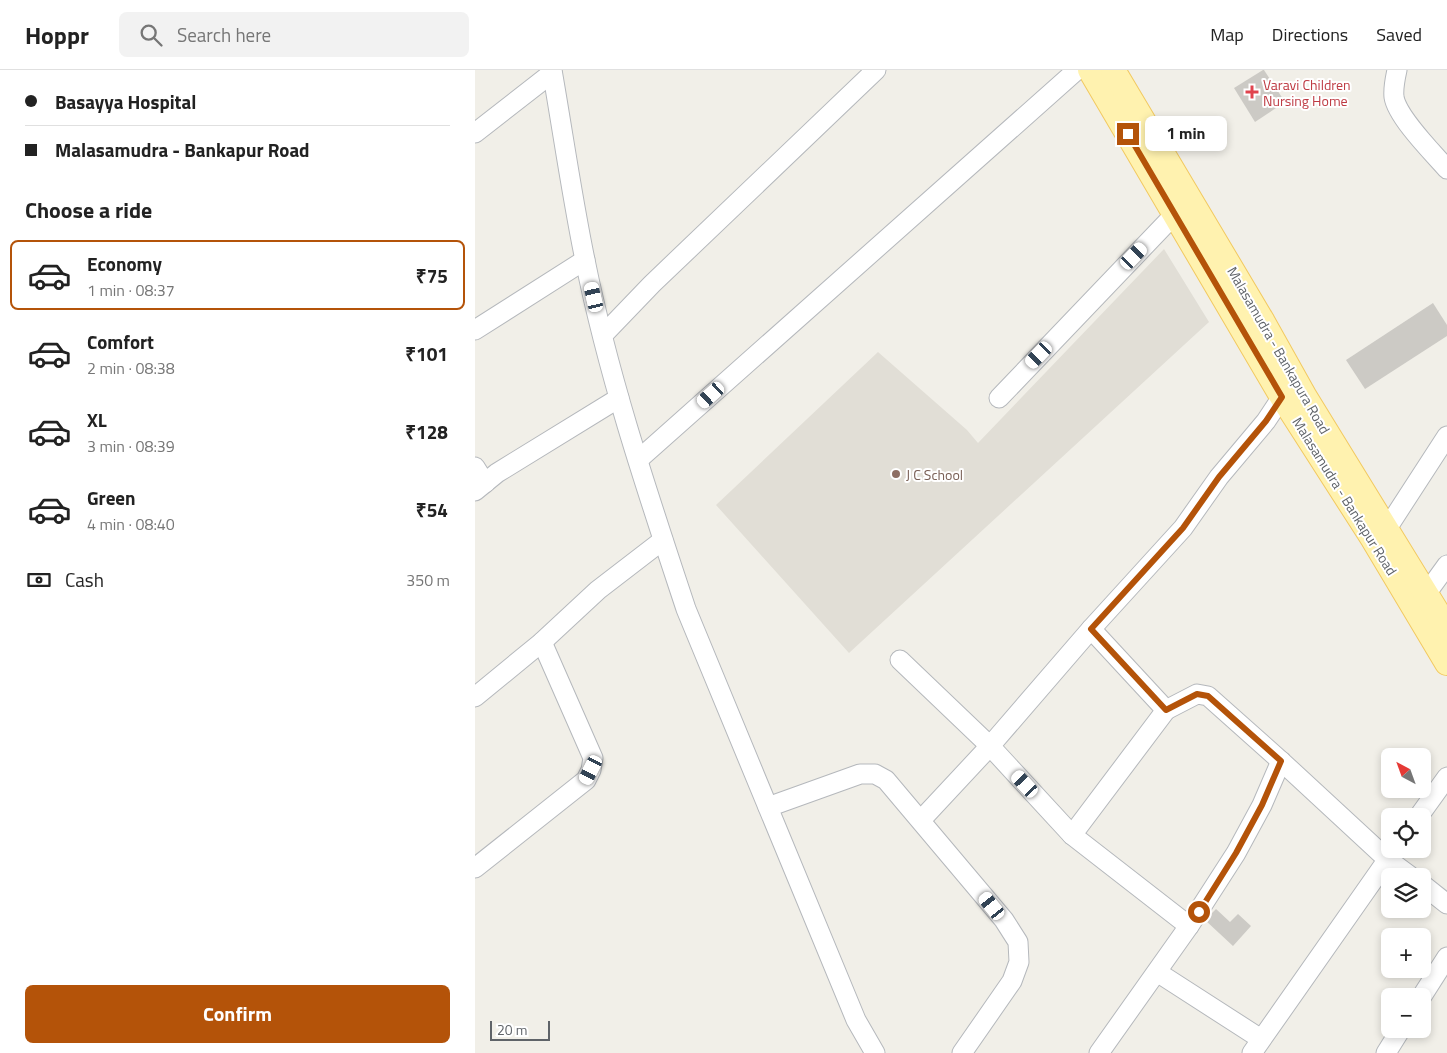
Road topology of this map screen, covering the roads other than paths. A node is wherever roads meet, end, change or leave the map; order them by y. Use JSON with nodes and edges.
{"nodes":[{"id":1,"x":875,"y":70,"type":"edge"},
{"id":2,"x":1077,"y":70,"type":"edge"},
{"id":3,"x":1090,"y":70,"type":"edge"},
{"id":4,"x":1113,"y":70,"type":"edge"},
{"id":5,"x":1397,"y":70,"type":"edge"},
{"id":6,"x":552,"y":72,"type":"edge"},
{"id":7,"x":475,"y":133,"type":"edge"},
{"id":8,"x":1447,"y":169,"type":"edge"},
{"id":9,"x":1175,"y":214,"type":"junction"},
{"id":10,"x":585,"y":260,"type":"junction"},
{"id":11,"x":475,"y":330,"type":"edge"},
{"id":12,"x":603,"y":335,"type":"junction"},
{"id":13,"x":1282,"y":397,"type":"junction"},
{"id":14,"x":619,"y":398,"type":"junction"},
{"id":15,"x":999,"y":398,"type":"dead end"},
{"id":16,"x":1447,"y":436,"type":"edge"},
{"id":17,"x":638,"y":460,"type":"junction"},
{"id":18,"x":478,"y":480,"type":"edge"},
{"id":19,"x":1386,"y":530,"type":"junction"},
{"id":20,"x":663,"y":540,"type":"junction"},
{"id":21,"x":1447,"y":565,"type":"edge"},
{"id":22,"x":1426,"y":594,"type":"junction"},
{"id":23,"x":1447,"y":628,"type":"edge"},
{"id":24,"x":1091,"y":629,"type":"junction"},
{"id":25,"x":542,"y":642,"type":"junction"},
{"id":26,"x":900,"y":660,"type":"dead end"},
{"id":27,"x":1447,"y":663,"type":"edge"},
{"id":28,"x":475,"y":696,"type":"edge"},
{"id":29,"x":1166,"y":710,"type":"junction"},
{"id":30,"x":990,"y":746,"type":"junction"},
{"id":31,"x":1281,"y":761,"type":"junction"},
{"id":32,"x":1447,"y":778,"type":"edge"},
{"id":33,"x":768,"y":807,"type":"junction"},
{"id":34,"x":1425,"y":808,"type":"edge"},
{"id":35,"x":921,"y":820,"type":"junction"},
{"id":36,"x":1073,"y":835,"type":"junction"},
{"id":37,"x":1381,"y":846,"type":"edge"},
{"id":38,"x":1388,"y":858,"type":"edge"},
{"id":39,"x":1394,"y":858,"type":"edge"},
{"id":40,"x":475,"y":868,"type":"edge"},
{"id":41,"x":1403,"y":868,"type":"edge"},
{"id":42,"x":1431,"y":891,"type":"edge"},
{"id":43,"x":1447,"y":904,"type":"edge"},
{"id":44,"x":1189,"y":926,"type":"junction"},
{"id":45,"x":1447,"y":956,"type":"edge"},
{"id":46,"x":1157,"y":972,"type":"junction"},
{"id":47,"x":1427,"y":988,"type":"edge"},
{"id":48,"x":1395,"y":1038,"type":"edge"},
{"id":49,"x":1257,"y":1046,"type":"edge"},
{"id":50,"x":875,"y":1053,"type":"edge"},
{"id":51,"x":962,"y":1053,"type":"edge"},
{"id":52,"x":1099,"y":1053,"type":"edge"},
{"id":53,"x":1386,"y":1053,"type":"edge"}],
"edges":[{"from":1,"to":12,"type":"street"},
{"from":2,"to":17,"type":"street"},
{"from":3,"to":9,"type":"main road","name":"Malasamudra - Bankapur Road"},
{"from":4,"to":19,"type":"main road","name":"Malasamudra - Bankapura Road"},
{"from":5,"to":8,"type":"street"},
{"from":6,"to":7,"type":"street"},
{"from":6,"to":10,"type":"street"},
{"from":9,"to":13,"type":"main road","name":"Malasamudra - Bankapur Road"},
{"from":9,"to":15,"type":"street"},
{"from":10,"to":11,"type":"street"},
{"from":10,"to":12,"type":"street"},
{"from":12,"to":14,"type":"street"},
{"from":13,"to":24,"type":"street"},
{"from":13,"to":27,"type":"main road","name":"Malasamudra - Bankapur Road"},
{"from":14,"to":17,"type":"street"},
{"from":14,"to":18,"type":"street"},
{"from":16,"to":19,"type":"street"},
{"from":17,"to":20,"type":"street"},
{"from":19,"to":22,"type":"main road","name":"Malasamudra - Bankapura Road"},
{"from":20,"to":25,"type":"street"},
{"from":20,"to":33,"type":"street"},
{"from":21,"to":22,"type":"street"},
{"from":22,"to":23,"type":"main road","name":"Malasamudra - Bankapura Road"},
{"from":24,"to":29,"type":"street"},
{"from":24,"to":30,"type":"street"},
{"from":25,"to":28,"type":"street"},
{"from":25,"to":40,"type":"street"},
{"from":26,"to":30,"type":"street"},
{"from":29,"to":31,"type":"street"},
{"from":29,"to":36,"type":"street"},
{"from":30,"to":35,"type":"street"},
{"from":30,"to":36,"type":"street"},
{"from":31,"to":37,"type":"street"},
{"from":31,"to":44,"type":"street"},
{"from":32,"to":34,"type":"street"},
{"from":33,"to":35,"type":"street"},
{"from":33,"to":50,"type":"street"},
{"from":35,"to":51,"type":"street"},
{"from":36,"to":44,"type":"street"},
{"from":38,"to":49,"type":"street"},
{"from":39,"to":41,"type":"street"},
{"from":42,"to":43,"type":"street"},
{"from":44,"to":46,"type":"street"},
{"from":45,"to":47,"type":"street"},
{"from":46,"to":49,"type":"street"},
{"from":46,"to":52,"type":"street"},
{"from":48,"to":53,"type":"street"}]}
